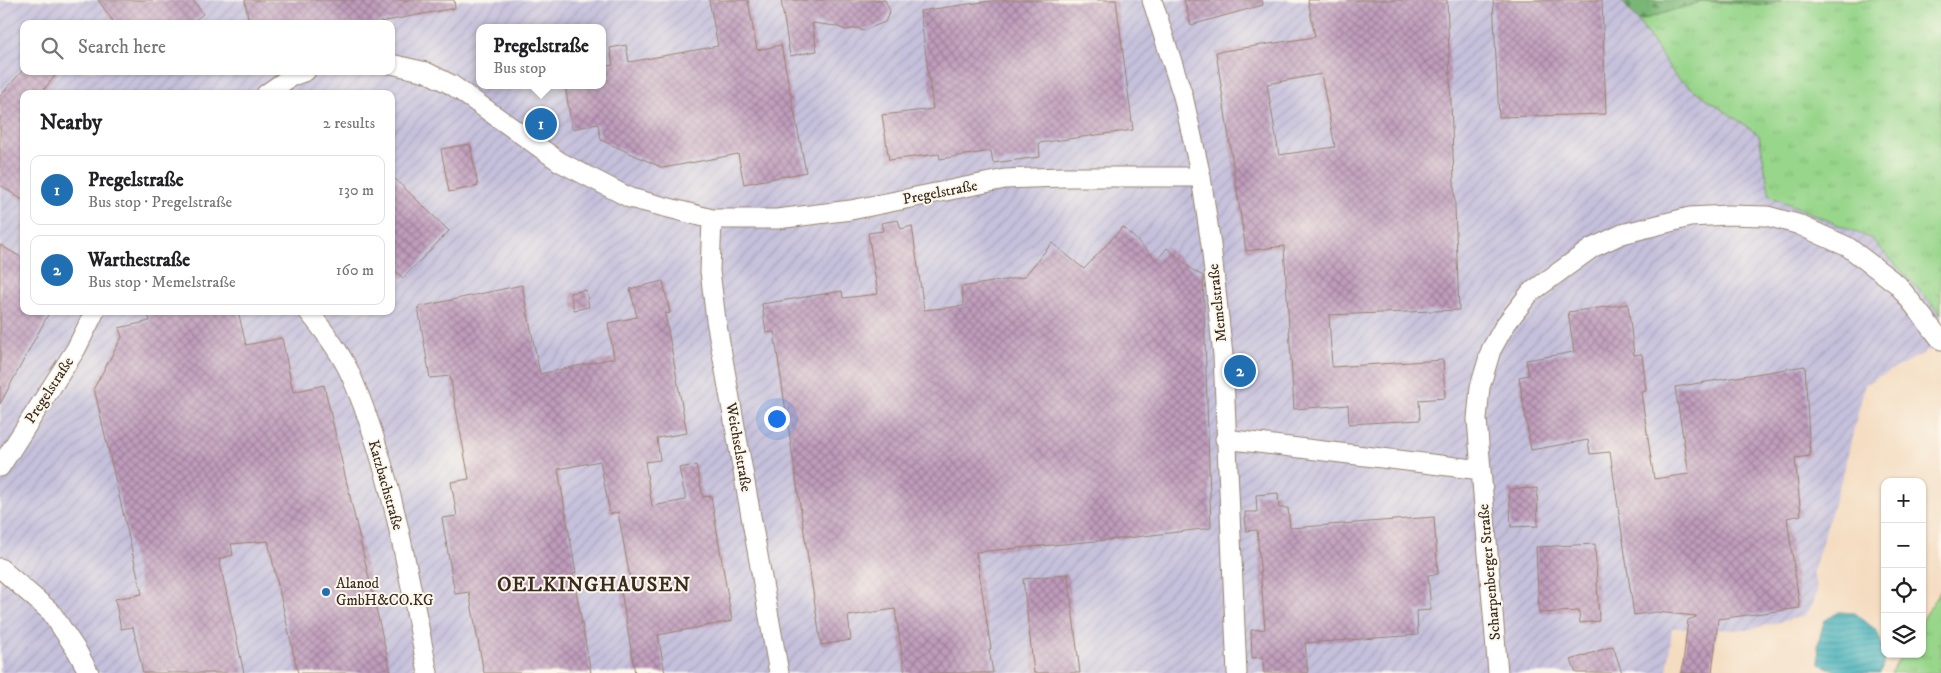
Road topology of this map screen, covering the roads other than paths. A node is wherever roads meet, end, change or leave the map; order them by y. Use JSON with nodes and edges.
{"nodes":[{"id":1,"x":1152,"y":0,"type":"edge"},
{"id":2,"x":395,"y":65,"type":"edge"},
{"id":3,"x":295,"y":75,"type":"edge"},
{"id":4,"x":272,"y":90,"type":"edge"},
{"id":5,"x":1201,"y":177,"type":"junction"},
{"id":6,"x":712,"y":219,"type":"junction"},
{"id":7,"x":93,"y":315,"type":"edge"},
{"id":8,"x":311,"y":315,"type":"edge"},
{"id":9,"x":1941,"y":340,"type":"edge"},
{"id":10,"x":1225,"y":439,"type":"junction"},
{"id":11,"x":0,"y":467,"type":"edge"},
{"id":12,"x":1481,"y":470,"type":"junction"},
{"id":13,"x":0,"y":568,"type":"edge"},
{"id":14,"x":89,"y":673,"type":"edge"},
{"id":15,"x":428,"y":673,"type":"edge"},
{"id":16,"x":779,"y":673,"type":"edge"},
{"id":17,"x":1237,"y":673,"type":"edge"},
{"id":18,"x":1498,"y":673,"type":"edge"}],
"edges":[{"from":1,"to":5,"type":"street","name":"Memelstraße"},
{"from":2,"to":6,"type":"street","name":"Pregelstraße"},
{"from":3,"to":4,"type":"street"},
{"from":5,"to":6,"type":"street","name":"Pregelstraße"},
{"from":5,"to":10,"type":"street","name":"Memelstraße"},
{"from":6,"to":16,"type":"street","name":"Weichselstraße"},
{"from":7,"to":11,"type":"street","name":"Pregelstraße"},
{"from":8,"to":15,"type":"street","name":"Katzbachstraße"},
{"from":9,"to":12,"type":"street","name":"Scharpenberger Straße"},
{"from":10,"to":12,"type":"street"},
{"from":10,"to":17,"type":"street","name":"Memelstraße"},
{"from":12,"to":18,"type":"street","name":"Scharpenberger Straße"},
{"from":13,"to":14,"type":"street"}]}
